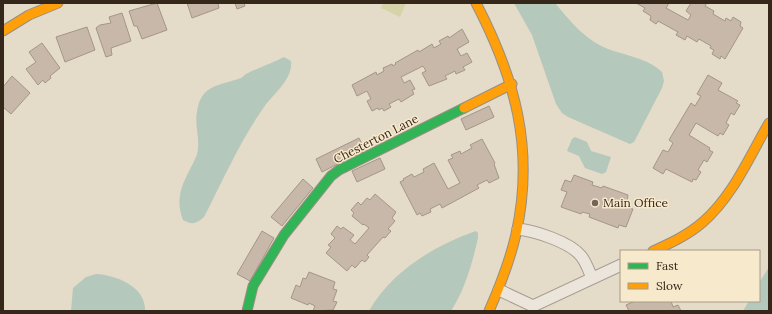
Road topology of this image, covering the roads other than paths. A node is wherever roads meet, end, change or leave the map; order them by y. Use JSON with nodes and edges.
{"nodes":[{"id":1,"x":58,"y":3,"type":"edge"},
{"id":2,"x":476,"y":3,"type":"edge"},
{"id":3,"x":3,"y":31,"type":"edge"},
{"id":4,"x":512,"y":84,"type":"junction"},
{"id":5,"x":769,"y":123,"type":"edge"},
{"id":6,"x":518,"y":229,"type":"junction"},
{"id":7,"x":655,"y":250,"type":"edge"},
{"id":8,"x":620,"y":266,"type":"edge"},
{"id":9,"x":592,"y":278,"type":"junction"},
{"id":10,"x":499,"y":290,"type":"junction"},
{"id":11,"x":533,"y":308,"type":"edge"},
{"id":12,"x":247,"y":311,"type":"edge"},
{"id":13,"x":489,"y":311,"type":"edge"}],
"edges":[{"from":1,"to":3,"type":"street"},
{"from":2,"to":4,"type":"street"},
{"from":4,"to":6,"type":"street"},
{"from":4,"to":12,"type":"street","name":"Chesterton Lane"},
{"from":5,"to":7,"type":"street"},
{"from":6,"to":9,"type":"street"},
{"from":6,"to":10,"type":"street"},
{"from":8,"to":9,"type":"street"},
{"from":9,"to":11,"type":"street"},
{"from":10,"to":11,"type":"street"},
{"from":10,"to":13,"type":"street"}]}
